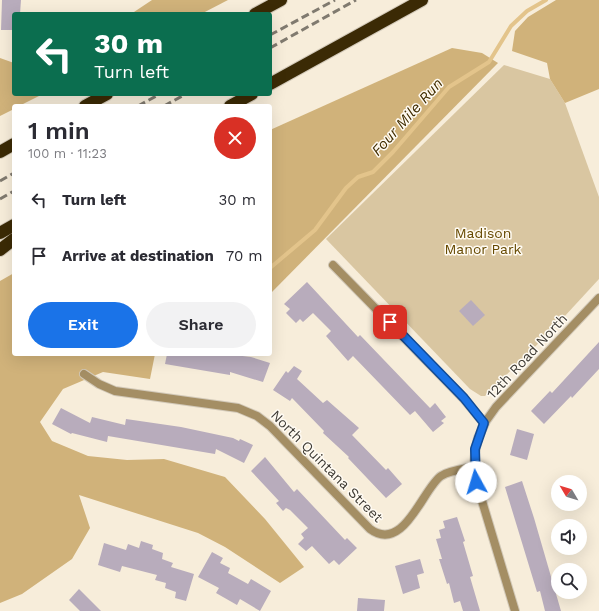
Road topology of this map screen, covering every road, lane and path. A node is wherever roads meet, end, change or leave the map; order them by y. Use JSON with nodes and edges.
{"nodes":[{"id":1,"x":281,"y":0,"type":"edge"},
{"id":2,"x":422,"y":0,"type":"edge"},
{"id":3,"x":259,"y":12,"type":"edge"},
{"id":4,"x":272,"y":83,"type":"edge"},
{"id":5,"x":103,"y":96,"type":"edge"},
{"id":6,"x":248,"y":96,"type":"edge"},
{"id":7,"x":89,"y":104,"type":"edge"},
{"id":8,"x":234,"y":104,"type":"edge"},
{"id":9,"x":12,"y":146,"type":"edge"},
{"id":10,"x":0,"y":151,"type":"edge"},
{"id":11,"x":12,"y":226,"type":"edge"},
{"id":12,"x":0,"y":233,"type":"edge"},
{"id":13,"x":12,"y":241,"type":"edge"},
{"id":14,"x":0,"y":250,"type":"edge"},
{"id":15,"x":333,"y":265,"type":"dead end"},
{"id":16,"x":599,"y":298,"type":"edge"},
{"id":17,"x":84,"y":374,"type":"dead end"},
{"id":18,"x":484,"y":423,"type":"junction"},
{"id":19,"x":474,"y":467,"type":"junction"},
{"id":20,"x":515,"y":611,"type":"edge"}],
"edges":[{"from":1,"to":3,"type":"highway"},
{"from":2,"to":4,"type":"highway"},
{"from":5,"to":7,"type":"highway"},
{"from":6,"to":8,"type":"highway"},
{"from":9,"to":10,"type":"highway"},
{"from":11,"to":12,"type":"highway"},
{"from":13,"to":14,"type":"highway"},
{"from":15,"to":18,"type":"street"},
{"from":16,"to":18,"type":"street","name":"12th Road North"},
{"from":17,"to":19,"type":"street","name":"North Quintana Street"},
{"from":18,"to":19,"type":"street","name":"12th Road North"},
{"from":19,"to":20,"type":"street","name":"12th Road North"}]}
